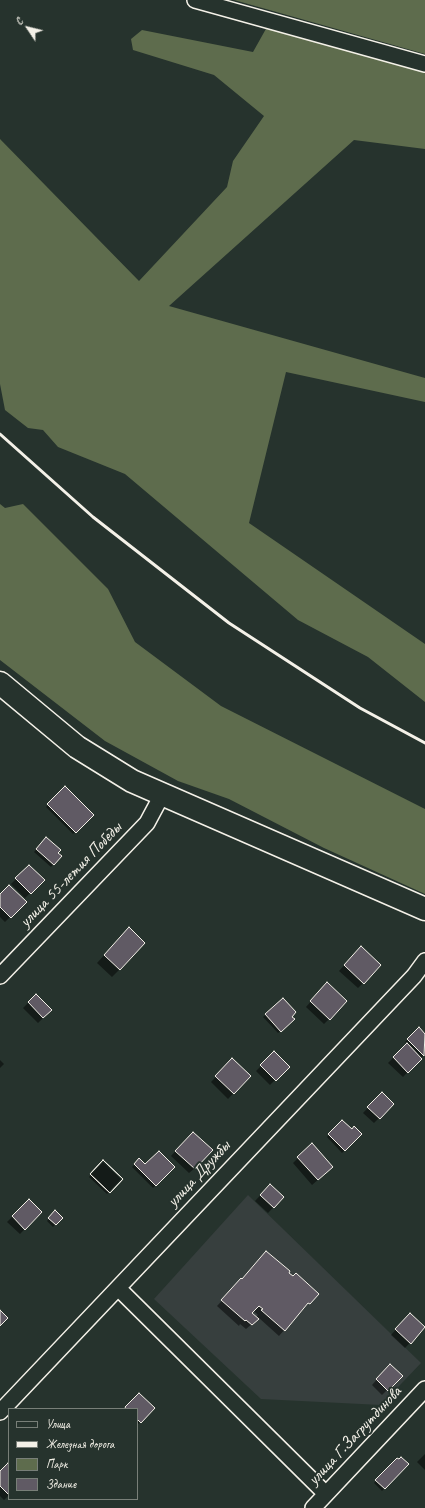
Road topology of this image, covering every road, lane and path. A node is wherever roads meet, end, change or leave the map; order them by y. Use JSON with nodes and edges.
{"nodes":[{"id":1,"x":195,"y":0,"type":"edge"},
{"id":2,"x":425,"y":64,"type":"edge"},
{"id":3,"x":0,"y":683,"type":"edge"},
{"id":4,"x":162,"y":795,"type":"junction"},
{"id":5,"x":425,"y":909,"type":"edge"},
{"id":6,"x":425,"y":962,"type":"edge"},
{"id":7,"x":0,"y":976,"type":"edge"},
{"id":8,"x":118,"y":1288,"type":"junction"},
{"id":9,"x":425,"y":1389,"type":"edge"},
{"id":10,"x":0,"y":1412,"type":"edge"},
{"id":11,"x":326,"y":1494,"type":"junction"},
{"id":12,"x":313,"y":1508,"type":"edge"}],
"edges":[{"from":1,"to":2,"type":"street"},
{"from":3,"to":4,"type":"street"},
{"from":4,"to":5,"type":"street"},
{"from":4,"to":7,"type":"street","name":"улица 55-летия Победы"},
{"from":6,"to":8,"type":"street","name":"улица Дружбы"},
{"from":8,"to":10,"type":"street","name":"улица Дружбы"},
{"from":8,"to":11,"type":"street"},
{"from":9,"to":11,"type":"street","name":"улица Г.Загрутдинова"},
{"from":11,"to":12,"type":"street","name":"улица Г.Загрутдинова"}]}
